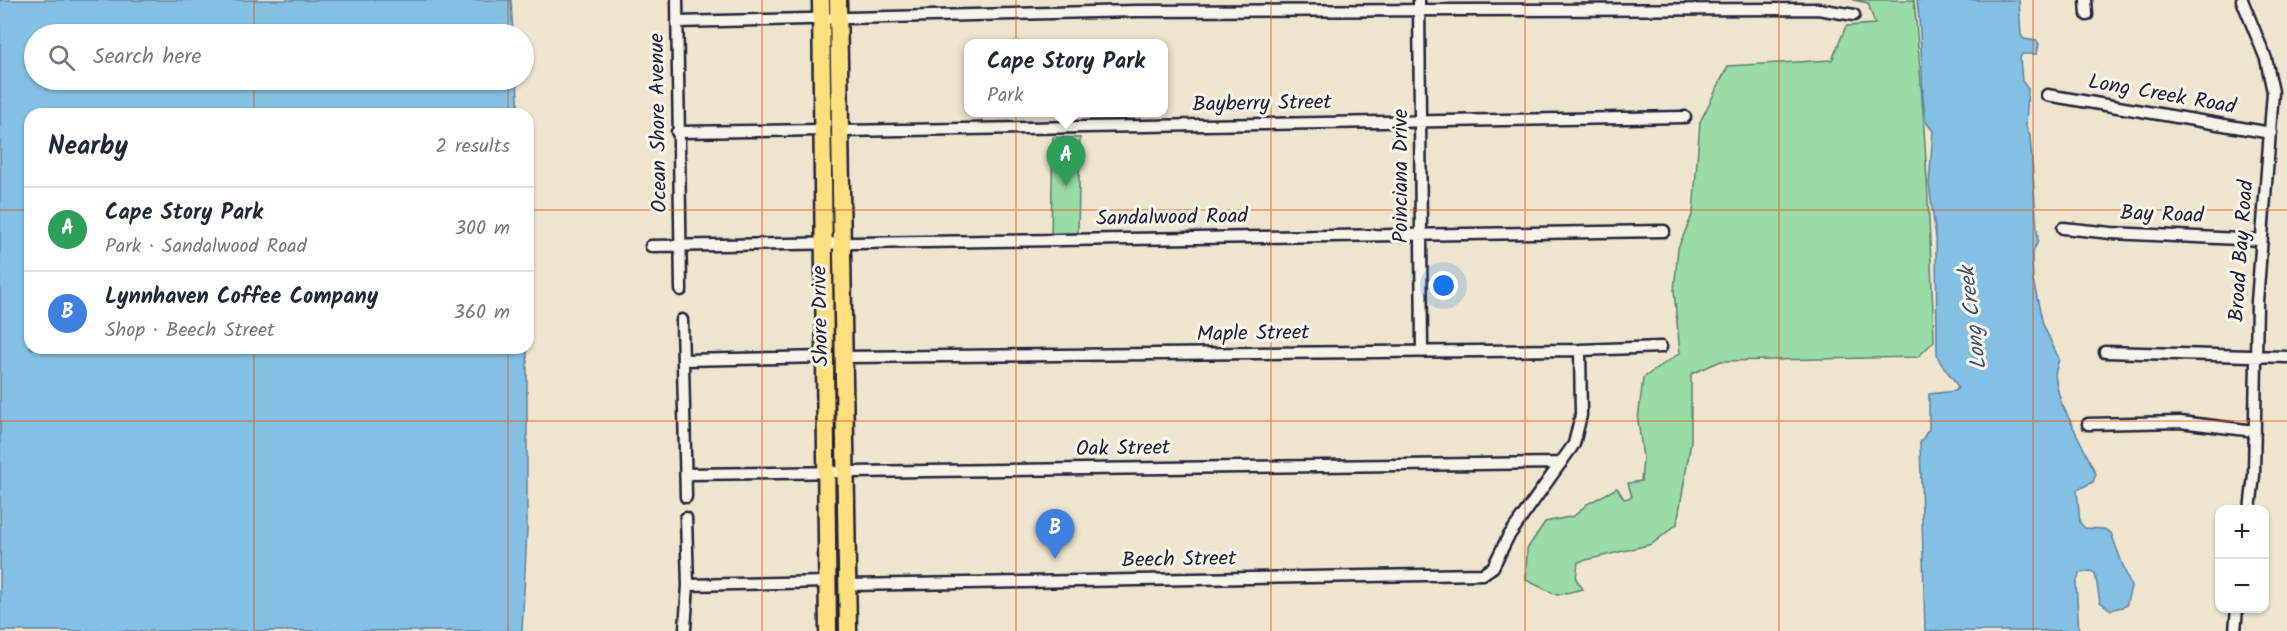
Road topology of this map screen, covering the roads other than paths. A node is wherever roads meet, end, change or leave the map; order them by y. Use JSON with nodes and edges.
{"nodes":[{"id":1,"x":677,"y":0,"type":"edge"},
{"id":2,"x":821,"y":0,"type":"edge"},
{"id":3,"x":838,"y":0,"type":"edge"},
{"id":4,"x":1419,"y":0,"type":"edge"},
{"id":5,"x":2086,"y":0,"type":"edge"},
{"id":6,"x":2242,"y":0,"type":"edge"},
{"id":7,"x":1419,"y":12,"type":"junction"},
{"id":8,"x":1854,"y":15,"type":"dead end"},
{"id":9,"x":2087,"y":15,"type":"dead end"},
{"id":10,"x":838,"y":19,"type":"junction"},
{"id":11,"x":821,"y":20,"type":"junction"},
{"id":12,"x":677,"y":22,"type":"junction"},
{"id":13,"x":2047,"y":95,"type":"dead end"},
{"id":14,"x":1685,"y":117,"type":"dead end"},
{"id":15,"x":1420,"y":121,"type":"junction"},
{"id":16,"x":823,"y":130,"type":"junction"},
{"id":17,"x":841,"y":131,"type":"junction"},
{"id":18,"x":677,"y":132,"type":"junction"},
{"id":19,"x":2271,"y":133,"type":"junction"},
{"id":20,"x":2063,"y":228,"type":"dead end"},
{"id":21,"x":1664,"y":231,"type":"dead end"},
{"id":22,"x":1421,"y":234,"type":"junction"},
{"id":23,"x":2261,"y":240,"type":"junction"},
{"id":24,"x":825,"y":243,"type":"junction"},
{"id":25,"x":842,"y":243,"type":"junction"},
{"id":26,"x":680,"y":245,"type":"junction"},
{"id":27,"x":651,"y":246,"type":"dead end"},
{"id":28,"x":681,"y":290,"type":"dead end"},
{"id":29,"x":682,"y":320,"type":"dead end"},
{"id":30,"x":1661,"y":347,"type":"dead end"},
{"id":31,"x":1580,"y":350,"type":"junction"},
{"id":32,"x":1422,"y":352,"type":"junction"},
{"id":33,"x":2105,"y":352,"type":"dead end"},
{"id":34,"x":2255,"y":356,"type":"junction"},
{"id":35,"x":826,"y":357,"type":"junction"},
{"id":36,"x":844,"y":357,"type":"junction"},
{"id":37,"x":2287,"y":357,"type":"edge"},
{"id":38,"x":683,"y":360,"type":"junction"},
{"id":39,"x":2088,"y":424,"type":"dead end"},
{"id":40,"x":2255,"y":431,"type":"junction"},
{"id":41,"x":1561,"y":463,"type":"junction"},
{"id":42,"x":828,"y":472,"type":"junction"},
{"id":43,"x":846,"y":472,"type":"junction"},
{"id":44,"x":686,"y":474,"type":"junction"},
{"id":45,"x":686,"y":496,"type":"dead end"},
{"id":46,"x":2250,"y":505,"type":"edge"},
{"id":47,"x":686,"y":518,"type":"dead end"},
{"id":48,"x":829,"y":582,"type":"junction"},
{"id":49,"x":688,"y":585,"type":"junction"},
{"id":50,"x":848,"y":585,"type":"junction"},
{"id":51,"x":2237,"y":613,"type":"edge"},
{"id":52,"x":685,"y":628,"type":"dead end"},
{"id":53,"x":828,"y":631,"type":"edge"},
{"id":54,"x":848,"y":631,"type":"edge"},
{"id":55,"x":2235,"y":631,"type":"edge"}],
"edges":[{"from":1,"to":12,"type":"street","name":"Ocean Shore Avenue"},
{"from":2,"to":11,"type":"highway","name":"Shore Drive"},
{"from":3,"to":10,"type":"highway","name":"Shore Drive"},
{"from":4,"to":7,"type":"street","name":"Poinciana Drive"},
{"from":5,"to":9,"type":"street"},
{"from":6,"to":19,"type":"street","name":"Broad Bay Road"},
{"from":7,"to":8,"type":"street"},
{"from":7,"to":10,"type":"street"},
{"from":7,"to":15,"type":"street","name":"Poinciana Drive"},
{"from":10,"to":11,"type":"street"},
{"from":10,"to":17,"type":"highway","name":"Shore Drive"},
{"from":11,"to":12,"type":"street"},
{"from":11,"to":16,"type":"highway","name":"Shore Drive"},
{"from":12,"to":18,"type":"street","name":"Ocean Shore Avenue"},
{"from":13,"to":19,"type":"street","name":"Long Creek Road"},
{"from":14,"to":15,"type":"street","name":"Bayberry Street"},
{"from":15,"to":17,"type":"street","name":"Bayberry Street"},
{"from":15,"to":22,"type":"street","name":"Poinciana Drive"},
{"from":16,"to":18,"type":"street"},
{"from":16,"to":24,"type":"highway","name":"Shore Drive"},
{"from":17,"to":25,"type":"highway","name":"Shore Drive"},
{"from":18,"to":26,"type":"street","name":"Ocean Shore Avenue"},
{"from":19,"to":23,"type":"street","name":"Broad Bay Road"},
{"from":20,"to":23,"type":"street","name":"Bay Road"},
{"from":21,"to":22,"type":"street","name":"Sandalwood Road"},
{"from":22,"to":25,"type":"street","name":"Sandalwood Road"},
{"from":22,"to":32,"type":"street","name":"Poinciana Drive"},
{"from":23,"to":34,"type":"street","name":"Broad Bay Road"},
{"from":24,"to":25,"type":"street","name":"Sandalwood Road"},
{"from":24,"to":26,"type":"street","name":"Sandalwood Road"},
{"from":24,"to":35,"type":"highway","name":"Shore Drive"},
{"from":25,"to":36,"type":"highway","name":"Shore Drive"},
{"from":26,"to":27,"type":"street"},
{"from":26,"to":28,"type":"street","name":"Ocean Shore Avenue"},
{"from":29,"to":38,"type":"street"},
{"from":30,"to":31,"type":"street","name":"Maple Street"},
{"from":31,"to":32,"type":"street","name":"Maple Street"},
{"from":31,"to":41,"type":"street"},
{"from":32,"to":36,"type":"street","name":"Maple Street"},
{"from":33,"to":34,"type":"street"},
{"from":34,"to":37,"type":"street"},
{"from":34,"to":40,"type":"street","name":"Broad Bay Road"},
{"from":35,"to":38,"type":"street"},
{"from":35,"to":42,"type":"highway","name":"Shore Drive"},
{"from":36,"to":43,"type":"highway","name":"Shore Drive"},
{"from":38,"to":44,"type":"street"},
{"from":39,"to":40,"type":"street"},
{"from":40,"to":46,"type":"street","name":"Broad Bay Road"},
{"from":41,"to":43,"type":"street","name":"Oak Street"},
{"from":41,"to":50,"type":"street","name":"Beech Street"},
{"from":42,"to":43,"type":"street","name":"Oak Street"},
{"from":42,"to":44,"type":"street","name":"Oak Street"},
{"from":42,"to":48,"type":"highway","name":"Shore Drive"},
{"from":43,"to":50,"type":"highway","name":"Shore Drive"},
{"from":44,"to":45,"type":"street"},
{"from":47,"to":49,"type":"street"},
{"from":48,"to":49,"type":"street"},
{"from":48,"to":53,"type":"highway","name":"Shore Drive"},
{"from":49,"to":52,"type":"street"},
{"from":50,"to":54,"type":"highway","name":"Shore Drive"},
{"from":51,"to":55,"type":"street"}]}
